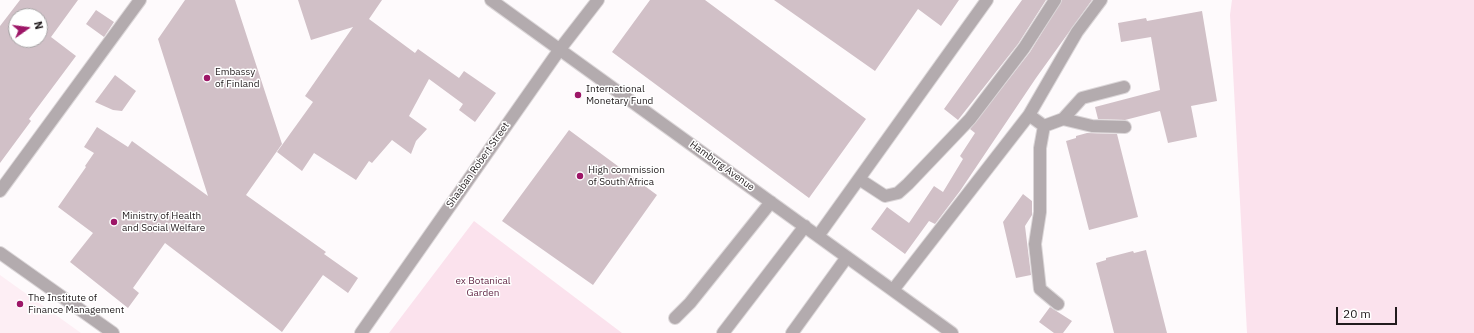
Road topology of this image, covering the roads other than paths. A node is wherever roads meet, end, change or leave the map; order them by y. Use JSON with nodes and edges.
{"nodes":[{"id":1,"x":140,"y":0,"type":"edge"},
{"id":2,"x":598,"y":0,"type":"edge"},
{"id":3,"x":987,"y":0,"type":"edge"},
{"id":4,"x":1055,"y":0,"type":"edge"},
{"id":5,"x":1102,"y":0,"type":"edge"},
{"id":6,"x":496,"y":2,"type":"edge"},
{"id":7,"x":560,"y":50,"type":"junction"},
{"id":8,"x":1124,"y":87,"type":"dead end"},
{"id":9,"x":1029,"y":115,"type":"junction"},
{"id":10,"x":1063,"y":119,"type":"junction"},
{"id":11,"x":1044,"y":126,"type":"junction"},
{"id":12,"x":1125,"y":127,"type":"dead end"},
{"id":13,"x":859,"y":180,"type":"junction"},
{"id":14,"x":0,"y":191,"type":"edge"},
{"id":15,"x":771,"y":202,"type":"junction"},
{"id":16,"x":805,"y":226,"type":"junction"},
{"id":17,"x":818,"y":236,"type":"junction"},
{"id":18,"x":0,"y":253,"type":"edge"},
{"id":19,"x":847,"y":257,"type":"junction"},
{"id":20,"x":893,"y":290,"type":"junction"},
{"id":21,"x":1058,"y":304,"type":"dead end"},
{"id":22,"x":675,"y":318,"type":"dead end"},
{"id":23,"x":113,"y":333,"type":"edge"},
{"id":24,"x":361,"y":333,"type":"edge"},
{"id":25,"x":723,"y":333,"type":"edge"},
{"id":26,"x":792,"y":333,"type":"edge"},
{"id":27,"x":952,"y":333,"type":"edge"}],
"edges":[{"from":1,"to":14,"type":"street"},
{"from":2,"to":7,"type":"street","name":"Shaaban Robert Street"},
{"from":3,"to":13,"type":"street"},
{"from":4,"to":13,"type":"street"},
{"from":5,"to":9,"type":"street"},
{"from":6,"to":7,"type":"street","name":"Hamburg Avenue"},
{"from":7,"to":15,"type":"street","name":"Hamburg Avenue"},
{"from":7,"to":24,"type":"street","name":"Shaaban Robert Street"},
{"from":8,"to":10,"type":"street"},
{"from":9,"to":11,"type":"street"},
{"from":9,"to":20,"type":"street"},
{"from":10,"to":11,"type":"street"},
{"from":10,"to":12,"type":"street"},
{"from":11,"to":21,"type":"street"},
{"from":13,"to":17,"type":"street"},
{"from":15,"to":16,"type":"street","name":"Hamburg Avenue"},
{"from":15,"to":22,"type":"street"},
{"from":16,"to":17,"type":"street","name":"Hamburg Avenue"},
{"from":16,"to":25,"type":"street"},
{"from":17,"to":19,"type":"street","name":"Hamburg Avenue"},
{"from":18,"to":23,"type":"street"},
{"from":19,"to":20,"type":"street","name":"Hamburg Avenue"},
{"from":19,"to":26,"type":"street"},
{"from":20,"to":27,"type":"street","name":"Hamburg Avenue"}]}
